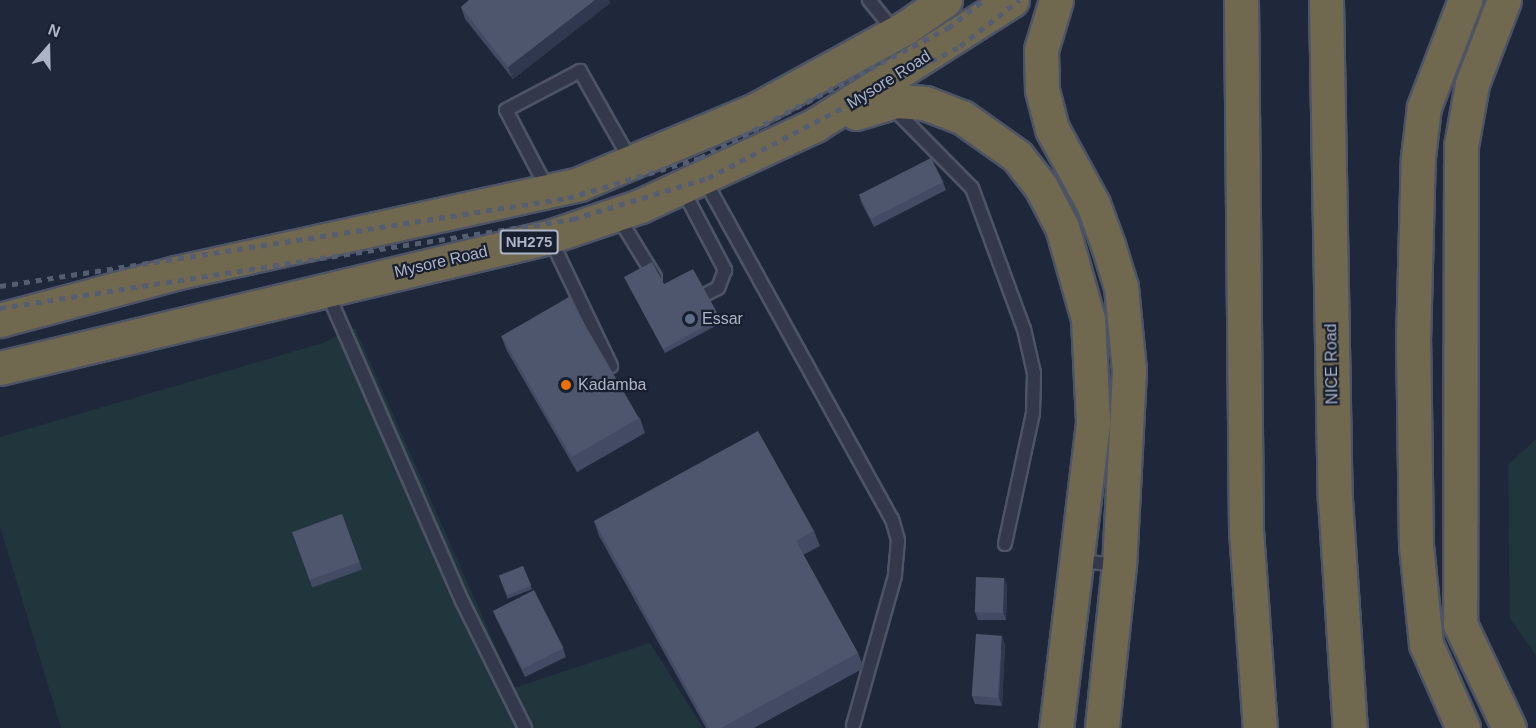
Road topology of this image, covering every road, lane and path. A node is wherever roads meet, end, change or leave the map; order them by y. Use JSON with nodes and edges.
{"nodes":[{"id":1,"x":869,"y":0,"type":"edge"},
{"id":2,"x":945,"y":0,"type":"edge"},
{"id":3,"x":1012,"y":0,"type":"edge"},
{"id":4,"x":1056,"y":0,"type":"edge"},
{"id":5,"x":1326,"y":0,"type":"edge"},
{"id":6,"x":1465,"y":0,"type":"edge"},
{"id":7,"x":1504,"y":0,"type":"edge"},
{"id":8,"x":1241,"y":2,"type":"edge"},
{"id":9,"x":896,"y":33,"type":"junction"},
{"id":10,"x":888,"y":103,"type":"junction"},
{"id":11,"x":816,"y":125,"type":"junction"},
{"id":12,"x":632,"y":162,"type":"junction"},
{"id":13,"x":692,"y":182,"type":"junction"},
{"id":14,"x":548,"y":191,"type":"junction"},
{"id":15,"x":616,"y":214,"type":"junction"},
{"id":16,"x":549,"y":237,"type":"junction"},
{"id":17,"x":325,"y":289,"type":"junction"},
{"id":18,"x":665,"y":293,"type":"edge"},
{"id":19,"x":674,"y":302,"type":"edge"},
{"id":20,"x":5,"y":319,"type":"edge"},
{"id":21,"x":611,"y":366,"type":"edge"},
{"id":22,"x":0,"y":368,"type":"edge"},
{"id":23,"x":1005,"y":544,"type":"dead end"},
{"id":24,"x":1080,"y":561,"type":"junction"},
{"id":25,"x":1119,"y":565,"type":"junction"},
{"id":26,"x":853,"y":725,"type":"dead end"},
{"id":27,"x":525,"y":728,"type":"edge"},
{"id":28,"x":1056,"y":728,"type":"edge"},
{"id":29,"x":1102,"y":728,"type":"edge"},
{"id":30,"x":1260,"y":728,"type":"edge"},
{"id":31,"x":1350,"y":728,"type":"edge"},
{"id":32,"x":1463,"y":728,"type":"edge"},
{"id":33,"x":1509,"y":728,"type":"edge"}],
"edges":[{"from":1,"to":9,"type":"lane"},
{"from":2,"to":9,"type":"highway"},
{"from":3,"to":11,"type":"highway","name":"Mysore Road","number":"NH275"},
{"from":4,"to":25,"type":"highway"},
{"from":5,"to":31,"type":"highway","name":"NICE Road"},
{"from":6,"to":32,"type":"highway"},
{"from":7,"to":33,"type":"highway"},
{"from":8,"to":30,"type":"highway"},
{"from":9,"to":12,"type":"highway"},
{"from":10,"to":11,"type":"highway"},
{"from":10,"to":23,"type":"lane"},
{"from":10,"to":24,"type":"highway"},
{"from":11,"to":13,"type":"highway","name":"Mysore Road","number":"NH275"},
{"from":12,"to":14,"type":"highway"},
{"from":12,"to":14,"type":"lane"},
{"from":13,"to":15,"type":"highway","name":"Mysore Road","number":"NH275"},
{"from":13,"to":19,"type":"lane"},
{"from":13,"to":26,"type":"lane"},
{"from":14,"to":20,"type":"highway"},
{"from":15,"to":16,"type":"highway","name":"Mysore Road","number":"NH275"},
{"from":15,"to":18,"type":"lane"},
{"from":16,"to":17,"type":"highway","name":"Mysore Road","number":"NH275"},
{"from":16,"to":21,"type":"lane"},
{"from":17,"to":22,"type":"highway","name":"Mysore Road","number":"NH275"},
{"from":17,"to":27,"type":"lane"},
{"from":24,"to":25,"type":"lane"},
{"from":24,"to":28,"type":"highway"},
{"from":25,"to":29,"type":"highway"}]}
